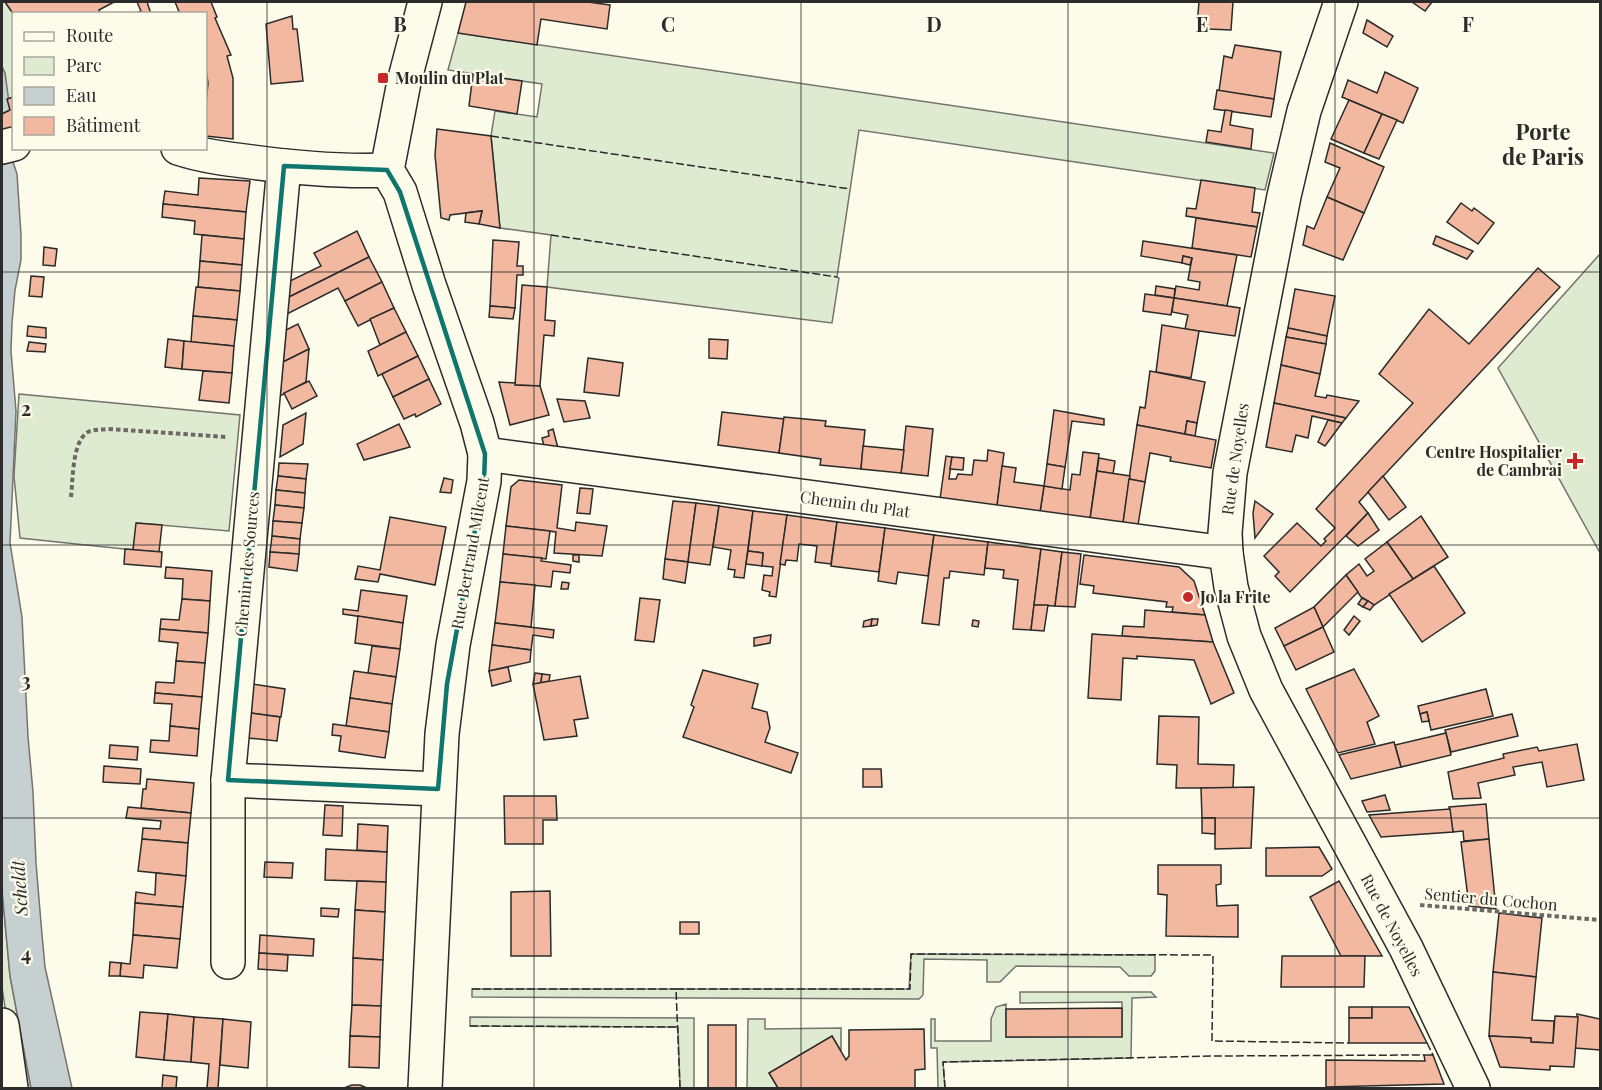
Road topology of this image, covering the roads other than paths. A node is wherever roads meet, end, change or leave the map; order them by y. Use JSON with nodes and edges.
{"nodes":[{"id":1,"x":425,"y":2,"type":"edge"},
{"id":2,"x":1341,"y":2,"type":"edge"},
{"id":3,"x":186,"y":150,"type":"edge"},
{"id":4,"x":284,"y":166,"type":"junction"},
{"id":5,"x":387,"y":170,"type":"junction"},
{"id":6,"x":485,"y":454,"type":"junction"},
{"id":7,"x":1226,"y":553,"type":"junction"},
{"id":8,"x":228,"y":780,"type":"junction"},
{"id":9,"x":438,"y":789,"type":"junction"},
{"id":10,"x":228,"y":962,"type":"dead end"},
{"id":11,"x":2,"y":1025,"type":"edge"},
{"id":12,"x":11,"y":1089,"type":"edge"},
{"id":13,"x":424,"y":1089,"type":"edge"},
{"id":14,"x":1473,"y":1089,"type":"edge"}],
"edges":[{"from":1,"to":5,"type":"street"},
{"from":2,"to":7,"type":"street","name":"Rue de Noyelles"},
{"from":3,"to":4,"type":"street"},
{"from":4,"to":5,"type":"street"},
{"from":4,"to":8,"type":"street","name":"Chemin des Sources"},
{"from":5,"to":6,"type":"street","name":"Rue Bertrand Milcent"},
{"from":6,"to":7,"type":"street","name":"Chemin du Plat"},
{"from":6,"to":9,"type":"street","name":"Rue Bertrand Milcent"},
{"from":7,"to":14,"type":"street","name":"Rue de Noyelles"},
{"from":8,"to":9,"type":"street"},
{"from":8,"to":10,"type":"street","name":"Chemin des Sources"},
{"from":9,"to":13,"type":"street","name":"Rue Bertrand Milcent"},
{"from":11,"to":12,"type":"street"}]}
